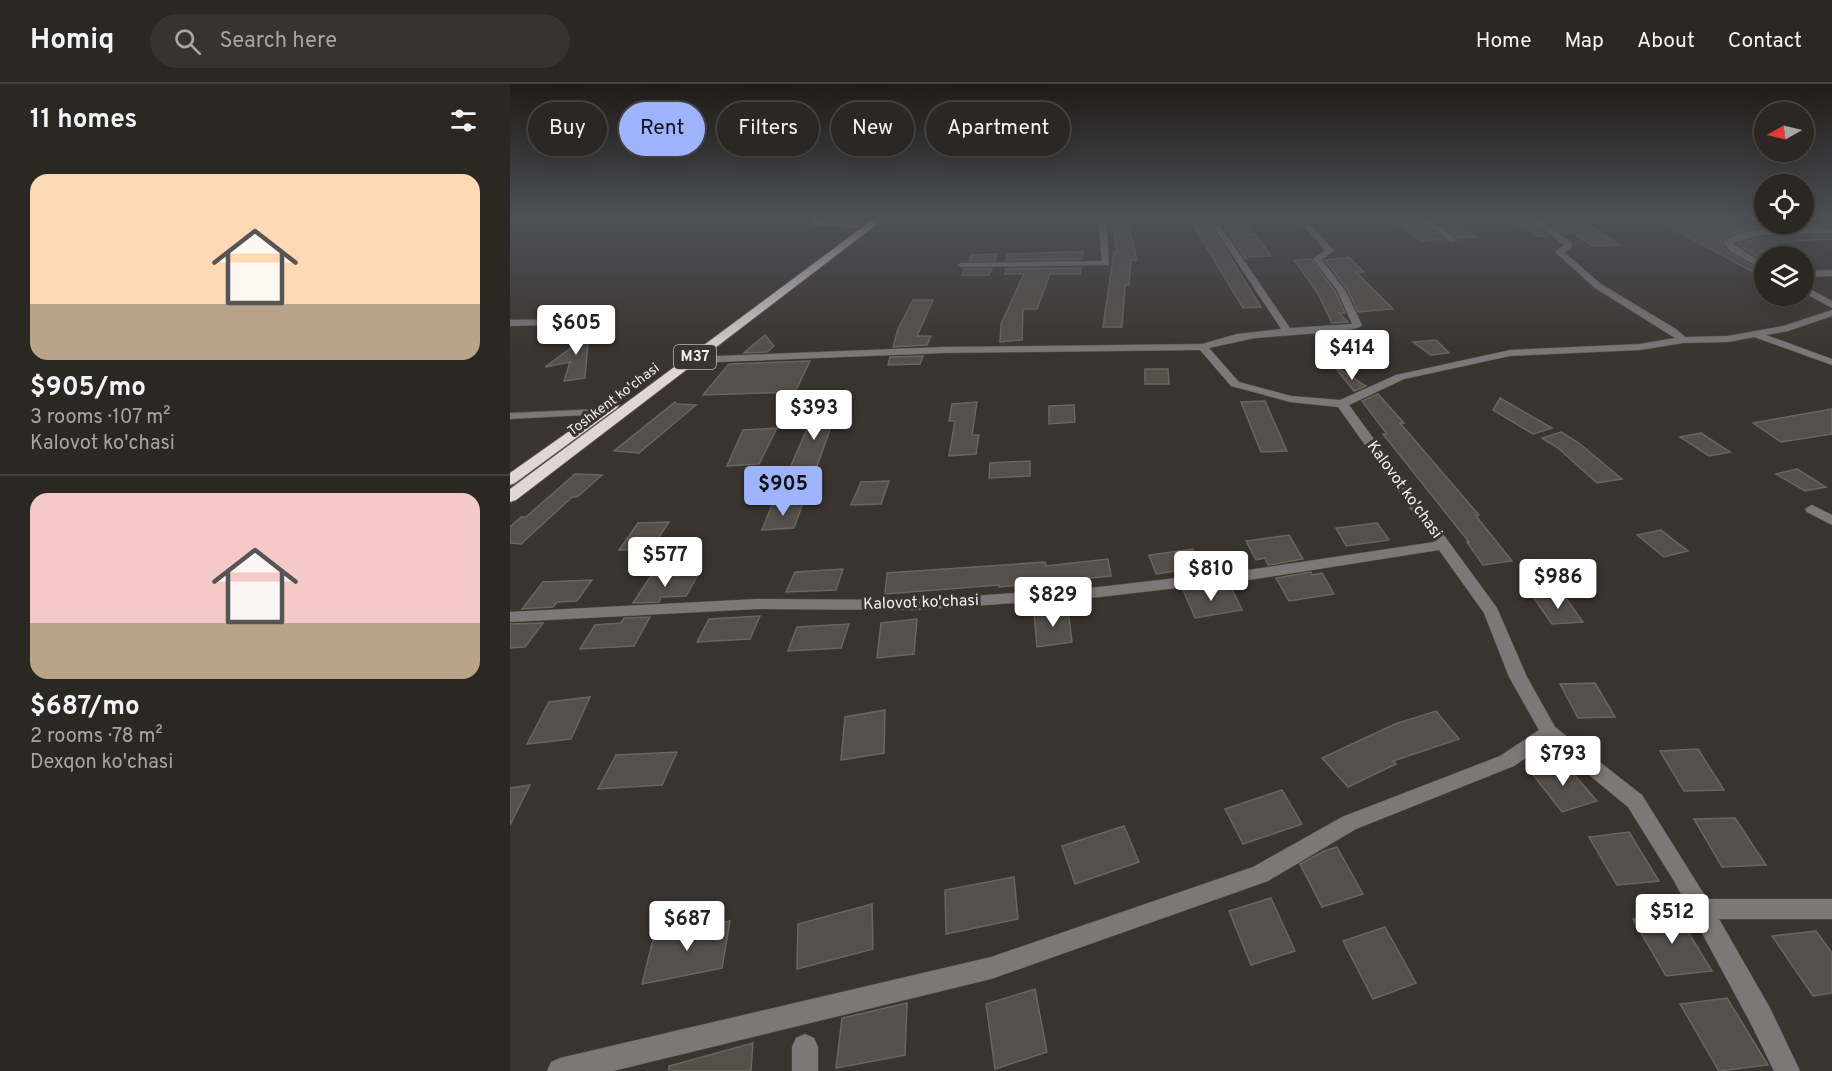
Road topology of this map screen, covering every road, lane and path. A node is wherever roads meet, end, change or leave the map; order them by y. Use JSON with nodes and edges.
{"nodes":[{"id":1,"x":805,"y":264,"type":"edge"},
{"id":2,"x":820,"y":264,"type":"edge"},
{"id":3,"x":1029,"y":264,"type":"edge"},
{"id":4,"x":1242,"y":264,"type":"edge"},
{"id":5,"x":1321,"y":264,"type":"edge"},
{"id":6,"x":1572,"y":264,"type":"edge"},
{"id":7,"x":961,"y":265,"type":"dead end"},
{"id":8,"x":1832,"y":273,"type":"edge"},
{"id":9,"x":1814,"y":274,"type":"edge"},
{"id":10,"x":1814,"y":294,"type":"edge"},
{"id":11,"x":1832,"y":305,"type":"edge"},
{"id":12,"x":1832,"y":314,"type":"edge"},
{"id":13,"x":577,"y":321,"type":"dead end"},
{"id":14,"x":510,"y":323,"type":"edge"},
{"id":15,"x":1288,"y":332,"type":"junction"},
{"id":16,"x":1756,"y":335,"type":"junction"},
{"id":17,"x":1683,"y":340,"type":"junction"},
{"id":18,"x":1203,"y":347,"type":"junction"},
{"id":19,"x":692,"y":360,"type":"junction"},
{"id":20,"x":1832,"y":362,"type":"edge"},
{"id":21,"x":1342,"y":404,"type":"junction"},
{"id":22,"x":602,"y":412,"type":"junction"},
{"id":23,"x":510,"y":416,"type":"edge"},
{"id":24,"x":510,"y":480,"type":"edge"},
{"id":25,"x":510,"y":497,"type":"edge"},
{"id":26,"x":1812,"y":509,"type":"dead end"},
{"id":27,"x":1832,"y":521,"type":"edge"},
{"id":28,"x":1444,"y":545,"type":"junction"},
{"id":29,"x":510,"y":617,"type":"edge"},
{"id":30,"x":1549,"y":732,"type":"junction"},
{"id":31,"x":1702,"y":909,"type":"junction"},
{"id":32,"x":1832,"y":909,"type":"edge"},
{"id":33,"x":560,"y":1071,"type":"edge"},
{"id":34,"x":1787,"y":1071,"type":"edge"}],
"edges":[{"from":1,"to":22,"type":"highway","name":"Toshkent ko'chasi","number":"M37"},
{"from":2,"to":19,"type":"highway","name":"Toshkent ko'chasi","number":"M37"},
{"from":3,"to":7,"type":"street"},
{"from":4,"to":15,"type":"street"},
{"from":5,"to":15,"type":"street"},
{"from":6,"to":17,"type":"street"},
{"from":8,"to":9,"type":"street"},
{"from":10,"to":11,"type":"street"},
{"from":12,"to":16,"type":"street"},
{"from":13,"to":14,"type":"street"},
{"from":15,"to":18,"type":"street"},
{"from":16,"to":17,"type":"street"},
{"from":16,"to":20,"type":"street"},
{"from":17,"to":21,"type":"street"},
{"from":18,"to":19,"type":"street"},
{"from":18,"to":21,"type":"street"},
{"from":19,"to":25,"type":"highway","name":"Toshkent ko'chasi","number":"M37"},
{"from":21,"to":28,"type":"street","name":"Kalovot ko'chasi"},
{"from":22,"to":23,"type":"street"},
{"from":22,"to":24,"type":"highway","name":"Toshkent ko'chasi","number":"M37"},
{"from":26,"to":27,"type":"street"},
{"from":28,"to":29,"type":"street","name":"Kalovot ko'chasi"},
{"from":28,"to":30,"type":"street"},
{"from":30,"to":31,"type":"street"},
{"from":30,"to":33,"type":"street"},
{"from":31,"to":32,"type":"street"},
{"from":31,"to":34,"type":"street"}]}
